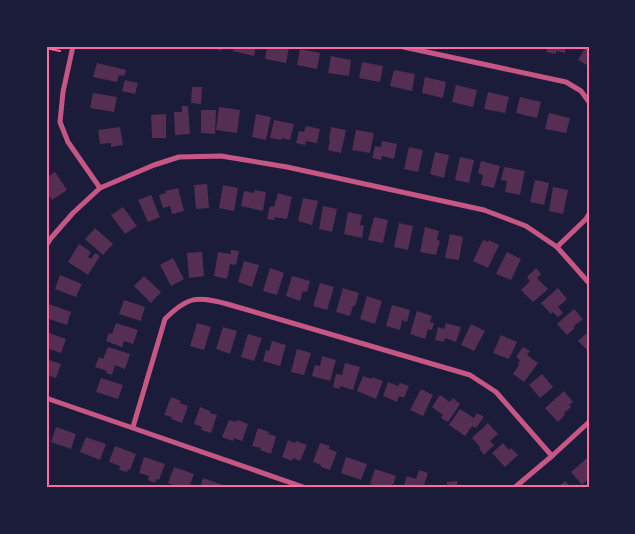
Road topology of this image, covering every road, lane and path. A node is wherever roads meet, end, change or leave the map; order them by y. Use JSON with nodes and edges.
{"nodes":[{"id":1,"x":73,"y":46,"type":"edge"},
{"id":2,"x":399,"y":46,"type":"edge"},
{"id":3,"x":46,"y":48,"type":"edge"},
{"id":4,"x":60,"y":51,"type":"dead end"},
{"id":5,"x":589,"y":102,"type":"edge"},
{"id":6,"x":100,"y":188,"type":"junction"},
{"id":7,"x":589,"y":214,"type":"edge"},
{"id":8,"x":46,"y":246,"type":"edge"},
{"id":9,"x":557,"y":248,"type":"junction"},
{"id":10,"x":589,"y":283,"type":"edge"},
{"id":11,"x":46,"y":398,"type":"edge"},
{"id":12,"x":589,"y":422,"type":"edge"},
{"id":13,"x":133,"y":427,"type":"junction"},
{"id":14,"x":552,"y":456,"type":"junction"},
{"id":15,"x":306,"y":488,"type":"edge"},
{"id":16,"x":514,"y":488,"type":"edge"}],
"edges":[{"from":1,"to":6,"type":"street"},
{"from":2,"to":5,"type":"street"},
{"from":3,"to":4,"type":"path"},
{"from":6,"to":8,"type":"street"},
{"from":6,"to":9,"type":"street"},
{"from":7,"to":9,"type":"street"},
{"from":9,"to":10,"type":"street"},
{"from":11,"to":13,"type":"street"},
{"from":12,"to":14,"type":"street"},
{"from":13,"to":14,"type":"street"},
{"from":13,"to":15,"type":"street"},
{"from":14,"to":16,"type":"street"}]}
